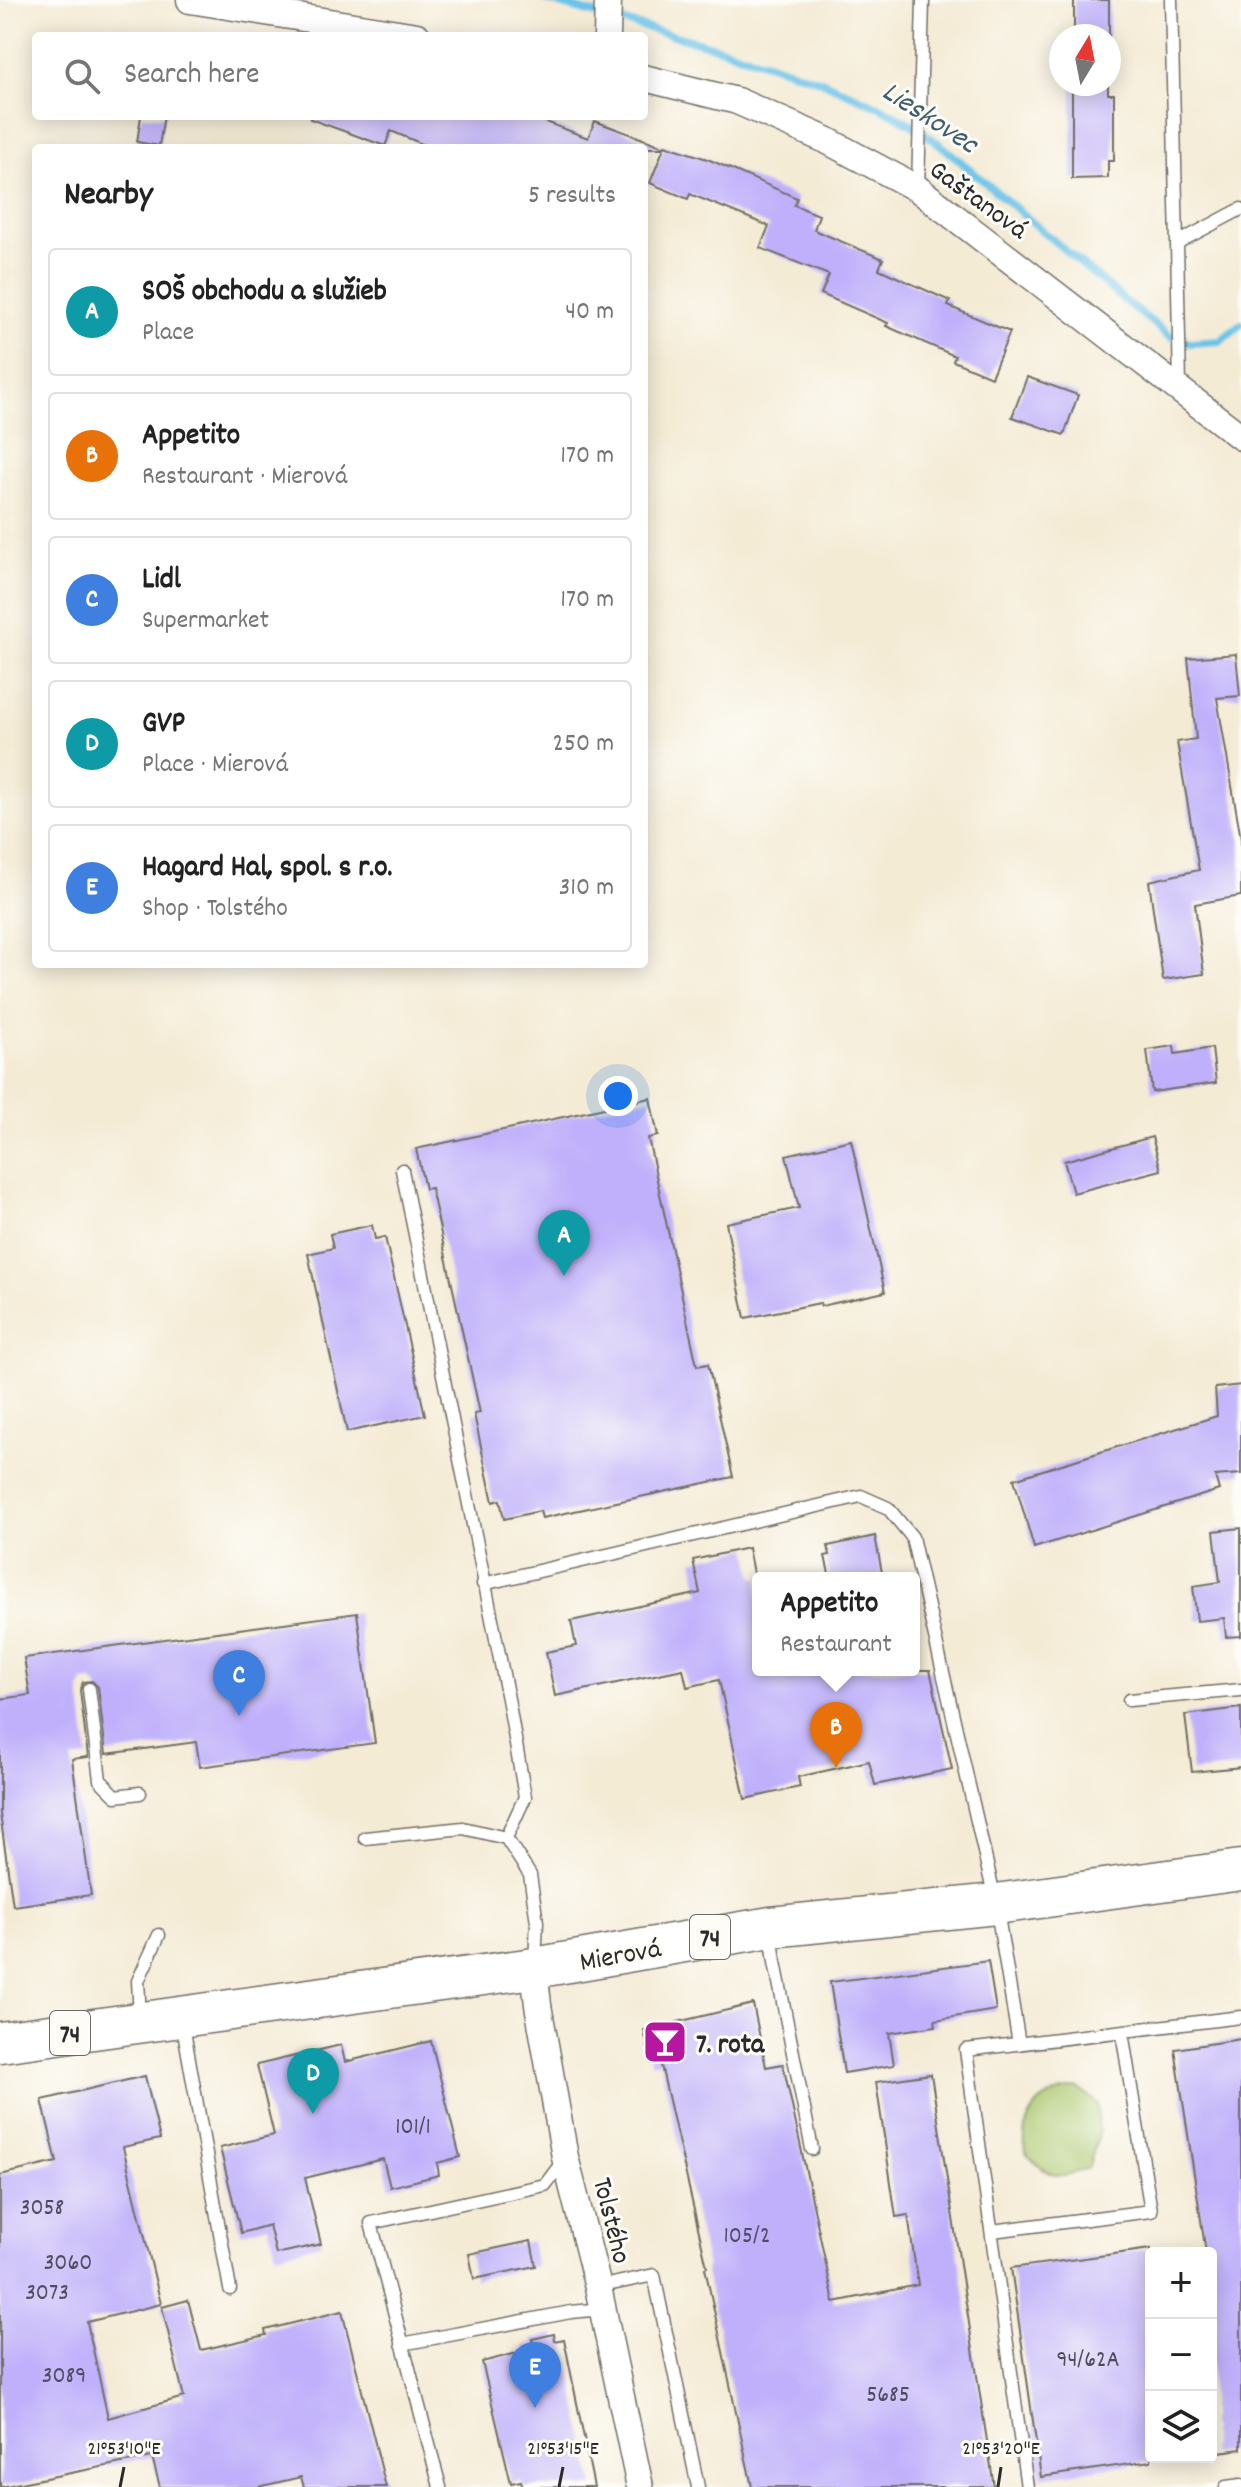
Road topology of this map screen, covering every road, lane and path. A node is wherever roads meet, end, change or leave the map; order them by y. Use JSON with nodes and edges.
{"nodes":[{"id":1,"x":190,"y":0,"type":"edge"},
{"id":2,"x":608,"y":0,"type":"edge"},
{"id":3,"x":923,"y":0,"type":"edge"},
{"id":4,"x":1171,"y":0,"type":"edge"},
{"id":5,"x":392,"y":32,"type":"edge"},
{"id":6,"x":607,"y":32,"type":"edge"},
{"id":7,"x":648,"y":79,"type":"edge"},
{"id":8,"x":918,"y":189,"type":"junction"},
{"id":9,"x":1241,"y":209,"type":"edge"},
{"id":10,"x":1177,"y":243,"type":"junction"},
{"id":11,"x":1180,"y":390,"type":"junction"},
{"id":12,"x":1241,"y":437,"type":"edge"},
{"id":13,"x":402,"y":1170,"type":"dead end"},
{"id":14,"x":483,"y":1584,"type":"junction"},
{"id":15,"x":89,"y":1689,"type":"dead end"},
{"id":16,"x":1241,"y":1690,"type":"edge"},
{"id":17,"x":1129,"y":1700,"type":"dead end"},
{"id":18,"x":140,"y":1793,"type":"dead end"},
{"id":19,"x":365,"y":1838,"type":"dead end"},
{"id":20,"x":506,"y":1838,"type":"junction"},
{"id":21,"x":1241,"y":1870,"type":"edge"},
{"id":22,"x":996,"y":1904,"type":"junction"},
{"id":23,"x":771,"y":1927,"type":"junction"},
{"id":24,"x":159,"y":1935,"type":"dead end"},
{"id":25,"x":534,"y":1968,"type":"junction"},
{"id":26,"x":181,"y":2017,"type":"junction"},
{"id":27,"x":1241,"y":2017,"type":"edge"},
{"id":28,"x":140,"y":2023,"type":"junction"},
{"id":29,"x":1122,"y":2032,"type":"junction"},
{"id":30,"x":0,"y":2042,"type":"edge"},
{"id":31,"x":1019,"y":2044,"type":"junction"},
{"id":32,"x":812,"y":2149,"type":"dead end"},
{"id":33,"x":565,"y":2157,"type":"junction"},
{"id":34,"x":992,"y":2231,"type":"junction"},
{"id":35,"x":230,"y":2289,"type":"dead end"},
{"id":36,"x":601,"y":2298,"type":"junction"},
{"id":37,"x":402,"y":2344,"type":"junction"},
{"id":38,"x":1241,"y":2485,"type":"edge"},
{"id":39,"x":440,"y":2487,"type":"edge"},
{"id":40,"x":640,"y":2487,"type":"edge"},
{"id":41,"x":698,"y":2487,"type":"edge"},
{"id":42,"x":1027,"y":2487,"type":"edge"},
{"id":43,"x":1226,"y":2487,"type":"edge"}],
"edges":[{"from":1,"to":5,"type":"street"},
{"from":2,"to":6,"type":"street"},
{"from":3,"to":8,"type":"lane"},
{"from":4,"to":10,"type":"lane"},
{"from":7,"to":8,"type":"street","name":"Gaštanová"},
{"from":8,"to":11,"type":"street","name":"Gaštanová"},
{"from":9,"to":10,"type":"lane"},
{"from":10,"to":11,"type":"lane"},
{"from":11,"to":12,"type":"street","name":"Gaštanová"},
{"from":13,"to":14,"type":"lane"},
{"from":14,"to":20,"type":"lane"},
{"from":14,"to":22,"type":"lane"},
{"from":15,"to":18,"type":"lane"},
{"from":16,"to":17,"type":"lane"},
{"from":19,"to":20,"type":"lane"},
{"from":20,"to":25,"type":"lane"},
{"from":21,"to":22,"type":"main road","name":"Mierová","number":"74"},
{"from":22,"to":23,"type":"main road","name":"Mierová","number":"74"},
{"from":22,"to":31,"type":"lane"},
{"from":23,"to":25,"type":"main road","name":"Mierová","number":"74"},
{"from":23,"to":32,"type":"lane"},
{"from":24,"to":28,"type":"lane"},
{"from":25,"to":26,"type":"main road","name":"Mierová","number":"74"},
{"from":25,"to":33,"type":"street","name":"Tolstého"},
{"from":26,"to":28,"type":"main road","name":"Mierová","number":"74"},
{"from":26,"to":35,"type":"lane"},
{"from":27,"to":29,"type":"lane"},
{"from":28,"to":30,"type":"main road","name":"Mierová","number":"74"},
{"from":29,"to":31,"type":"lane"},
{"from":29,"to":34,"type":"lane"},
{"from":31,"to":34,"type":"lane"},
{"from":33,"to":36,"type":"street","name":"Tolstého"},
{"from":33,"to":37,"type":"lane"},
{"from":34,"to":42,"type":"lane"},
{"from":36,"to":37,"type":"lane"},
{"from":36,"to":40,"type":"street","name":"Tolstého"},
{"from":36,"to":41,"type":"lane"},
{"from":37,"to":39,"type":"lane"},
{"from":38,"to":43,"type":"lane"}]}
